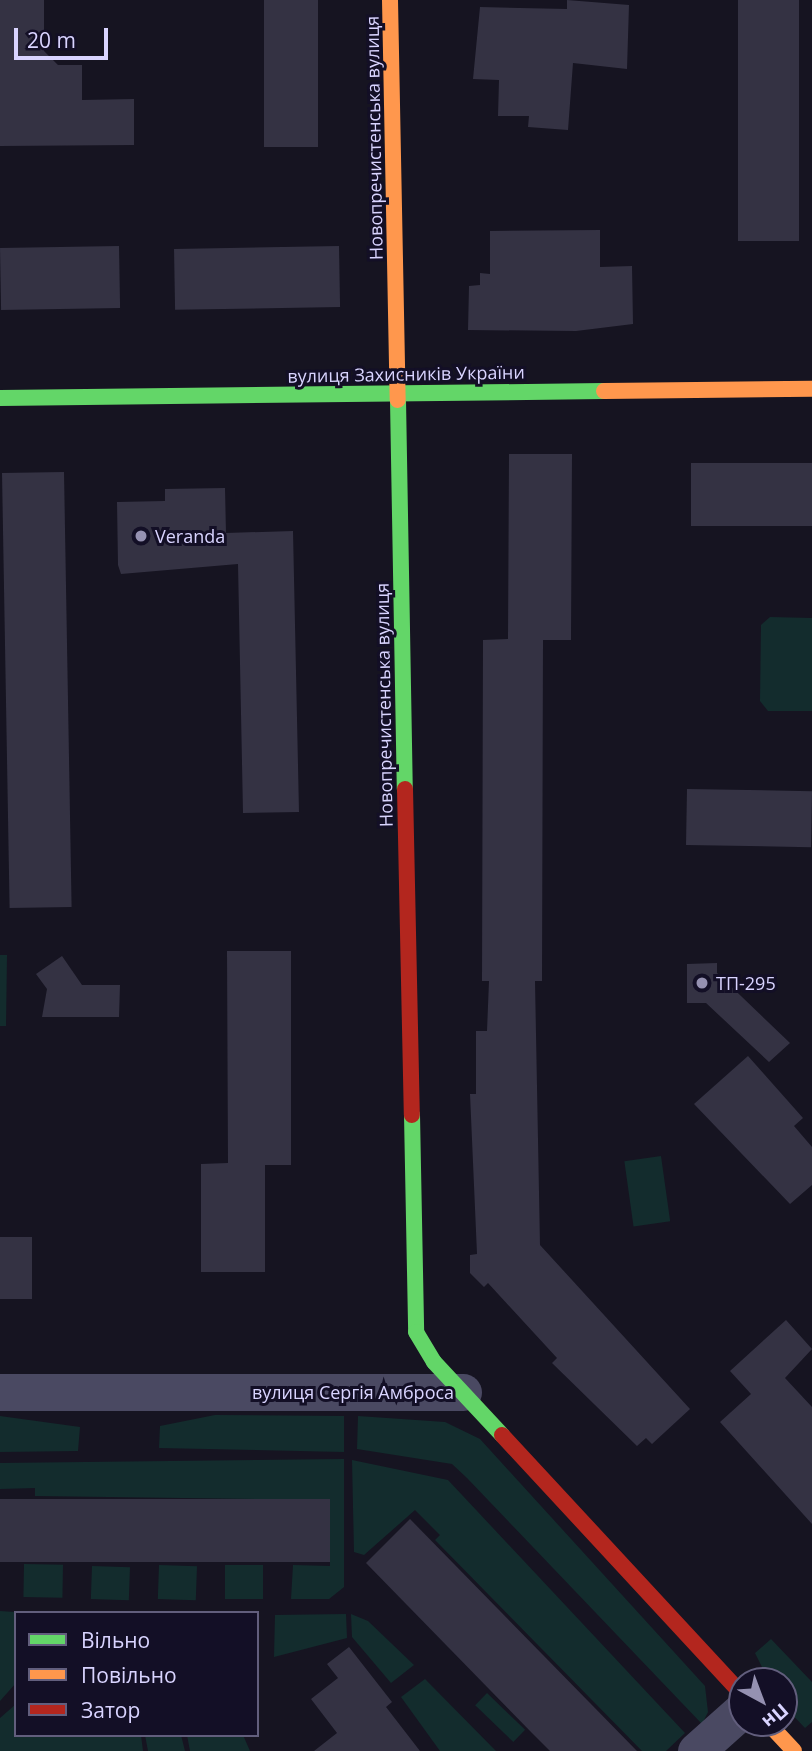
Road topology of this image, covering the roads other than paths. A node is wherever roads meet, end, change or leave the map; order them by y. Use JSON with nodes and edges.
{"nodes":[{"id":1,"x":390,"y":0,"type":"edge"},
{"id":2,"x":812,"y":390,"type":"edge"},
{"id":3,"x":399,"y":393,"type":"junction"},
{"id":4,"x":0,"y":398,"type":"edge"},
{"id":5,"x":0,"y":1392,"type":"edge"},
{"id":6,"x":463,"y":1392,"type":"junction"},
{"id":7,"x":728,"y":1679,"type":"edge"},
{"id":8,"x":728,"y":1722,"type":"edge"},
{"id":9,"x":781,"y":1737,"type":"edge"},
{"id":10,"x":696,"y":1751,"type":"edge"},
{"id":11,"x":794,"y":1751,"type":"edge"}],
"edges":[{"from":1,"to":3,"type":"street","name":"Новопречистенська вулиця"},
{"from":2,"to":3,"type":"street","name":"вулиця Захисників України"},
{"from":3,"to":4,"type":"street","name":"вулиця Захисників України"},
{"from":3,"to":6,"type":"street","name":"Новопречистенська вулиця"},
{"from":5,"to":6,"type":"street","name":"вулиця Сергія Амброса"},
{"from":6,"to":7,"type":"street","name":"вулиця Сергія Амброса"},
{"from":8,"to":10,"type":"street"},
{"from":9,"to":11,"type":"street"}]}
